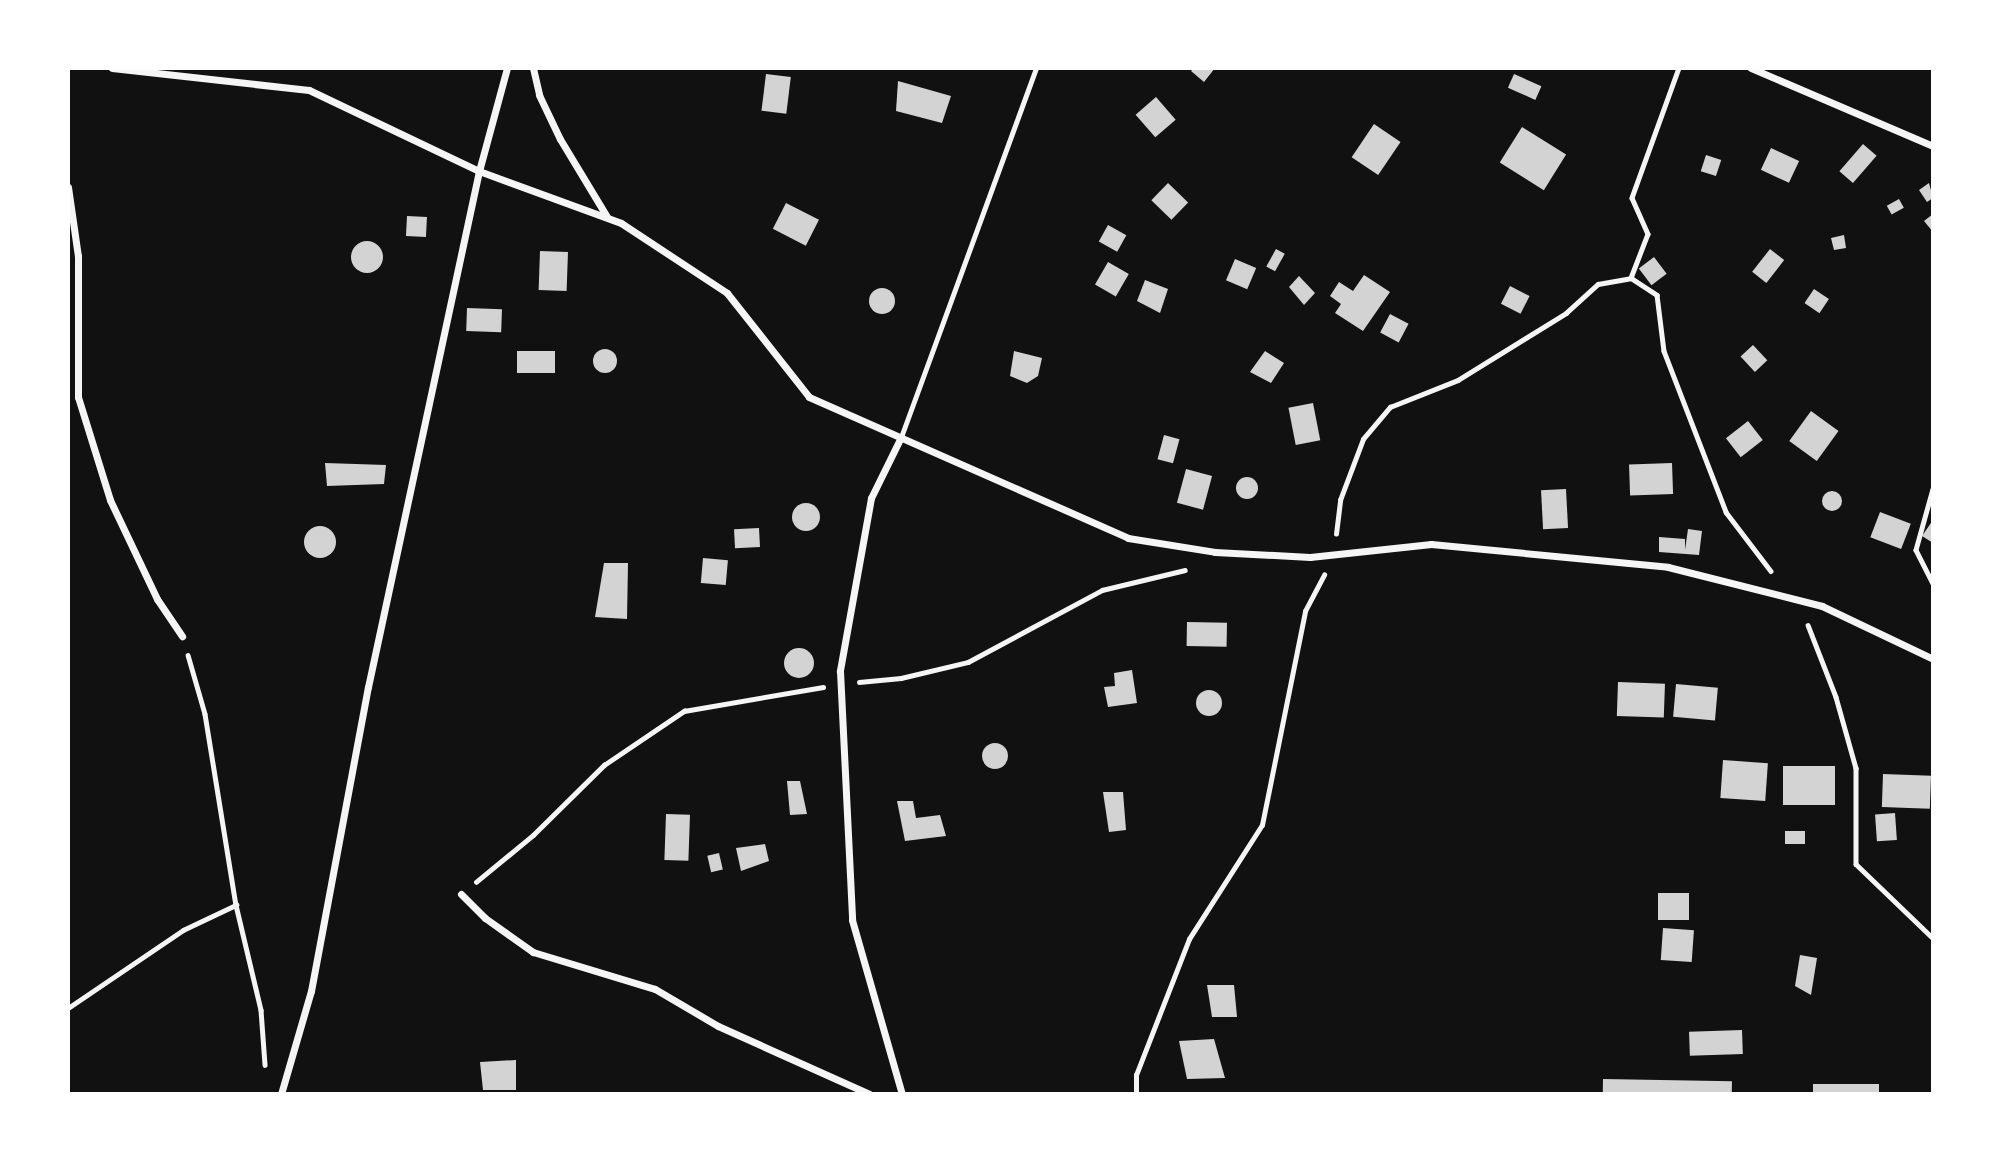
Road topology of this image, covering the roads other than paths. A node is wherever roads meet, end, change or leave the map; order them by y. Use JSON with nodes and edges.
{"nodes":[{"id":1,"x":112,"y":68,"type":"edge"},
{"id":2,"x":507,"y":68,"type":"edge"},
{"id":3,"x":533,"y":68,"type":"edge"},
{"id":4,"x":1036,"y":68,"type":"edge"},
{"id":5,"x":1751,"y":68,"type":"edge"},
{"id":6,"x":1933,"y":146,"type":"edge"},
{"id":7,"x":479,"y":172,"type":"junction"},
{"id":8,"x":68,"y":187,"type":"edge"},
{"id":9,"x":607,"y":217,"type":"junction"},
{"id":10,"x":901,"y":437,"type":"junction"},
{"id":11,"x":182,"y":636,"type":"road end"},
{"id":12,"x":1933,"y":659,"type":"edge"},
{"id":13,"x":461,"y":894,"type":"road end"},
{"id":14,"x":281,"y":1094,"type":"edge"},
{"id":15,"x":869,"y":1094,"type":"edge"},
{"id":16,"x":902,"y":1094,"type":"edge"}],
"edges":[{"from":1,"to":7,"type":"street"},
{"from":2,"to":7,"type":"street"},
{"from":3,"to":9,"type":"street"},
{"from":4,"to":10,"type":"lane"},
{"from":5,"to":6,"type":"street"},
{"from":7,"to":9,"type":"street"},
{"from":7,"to":14,"type":"street"},
{"from":8,"to":11,"type":"street"},
{"from":9,"to":10,"type":"street"},
{"from":10,"to":12,"type":"street"},
{"from":10,"to":16,"type":"street"},
{"from":13,"to":15,"type":"street"}]}
